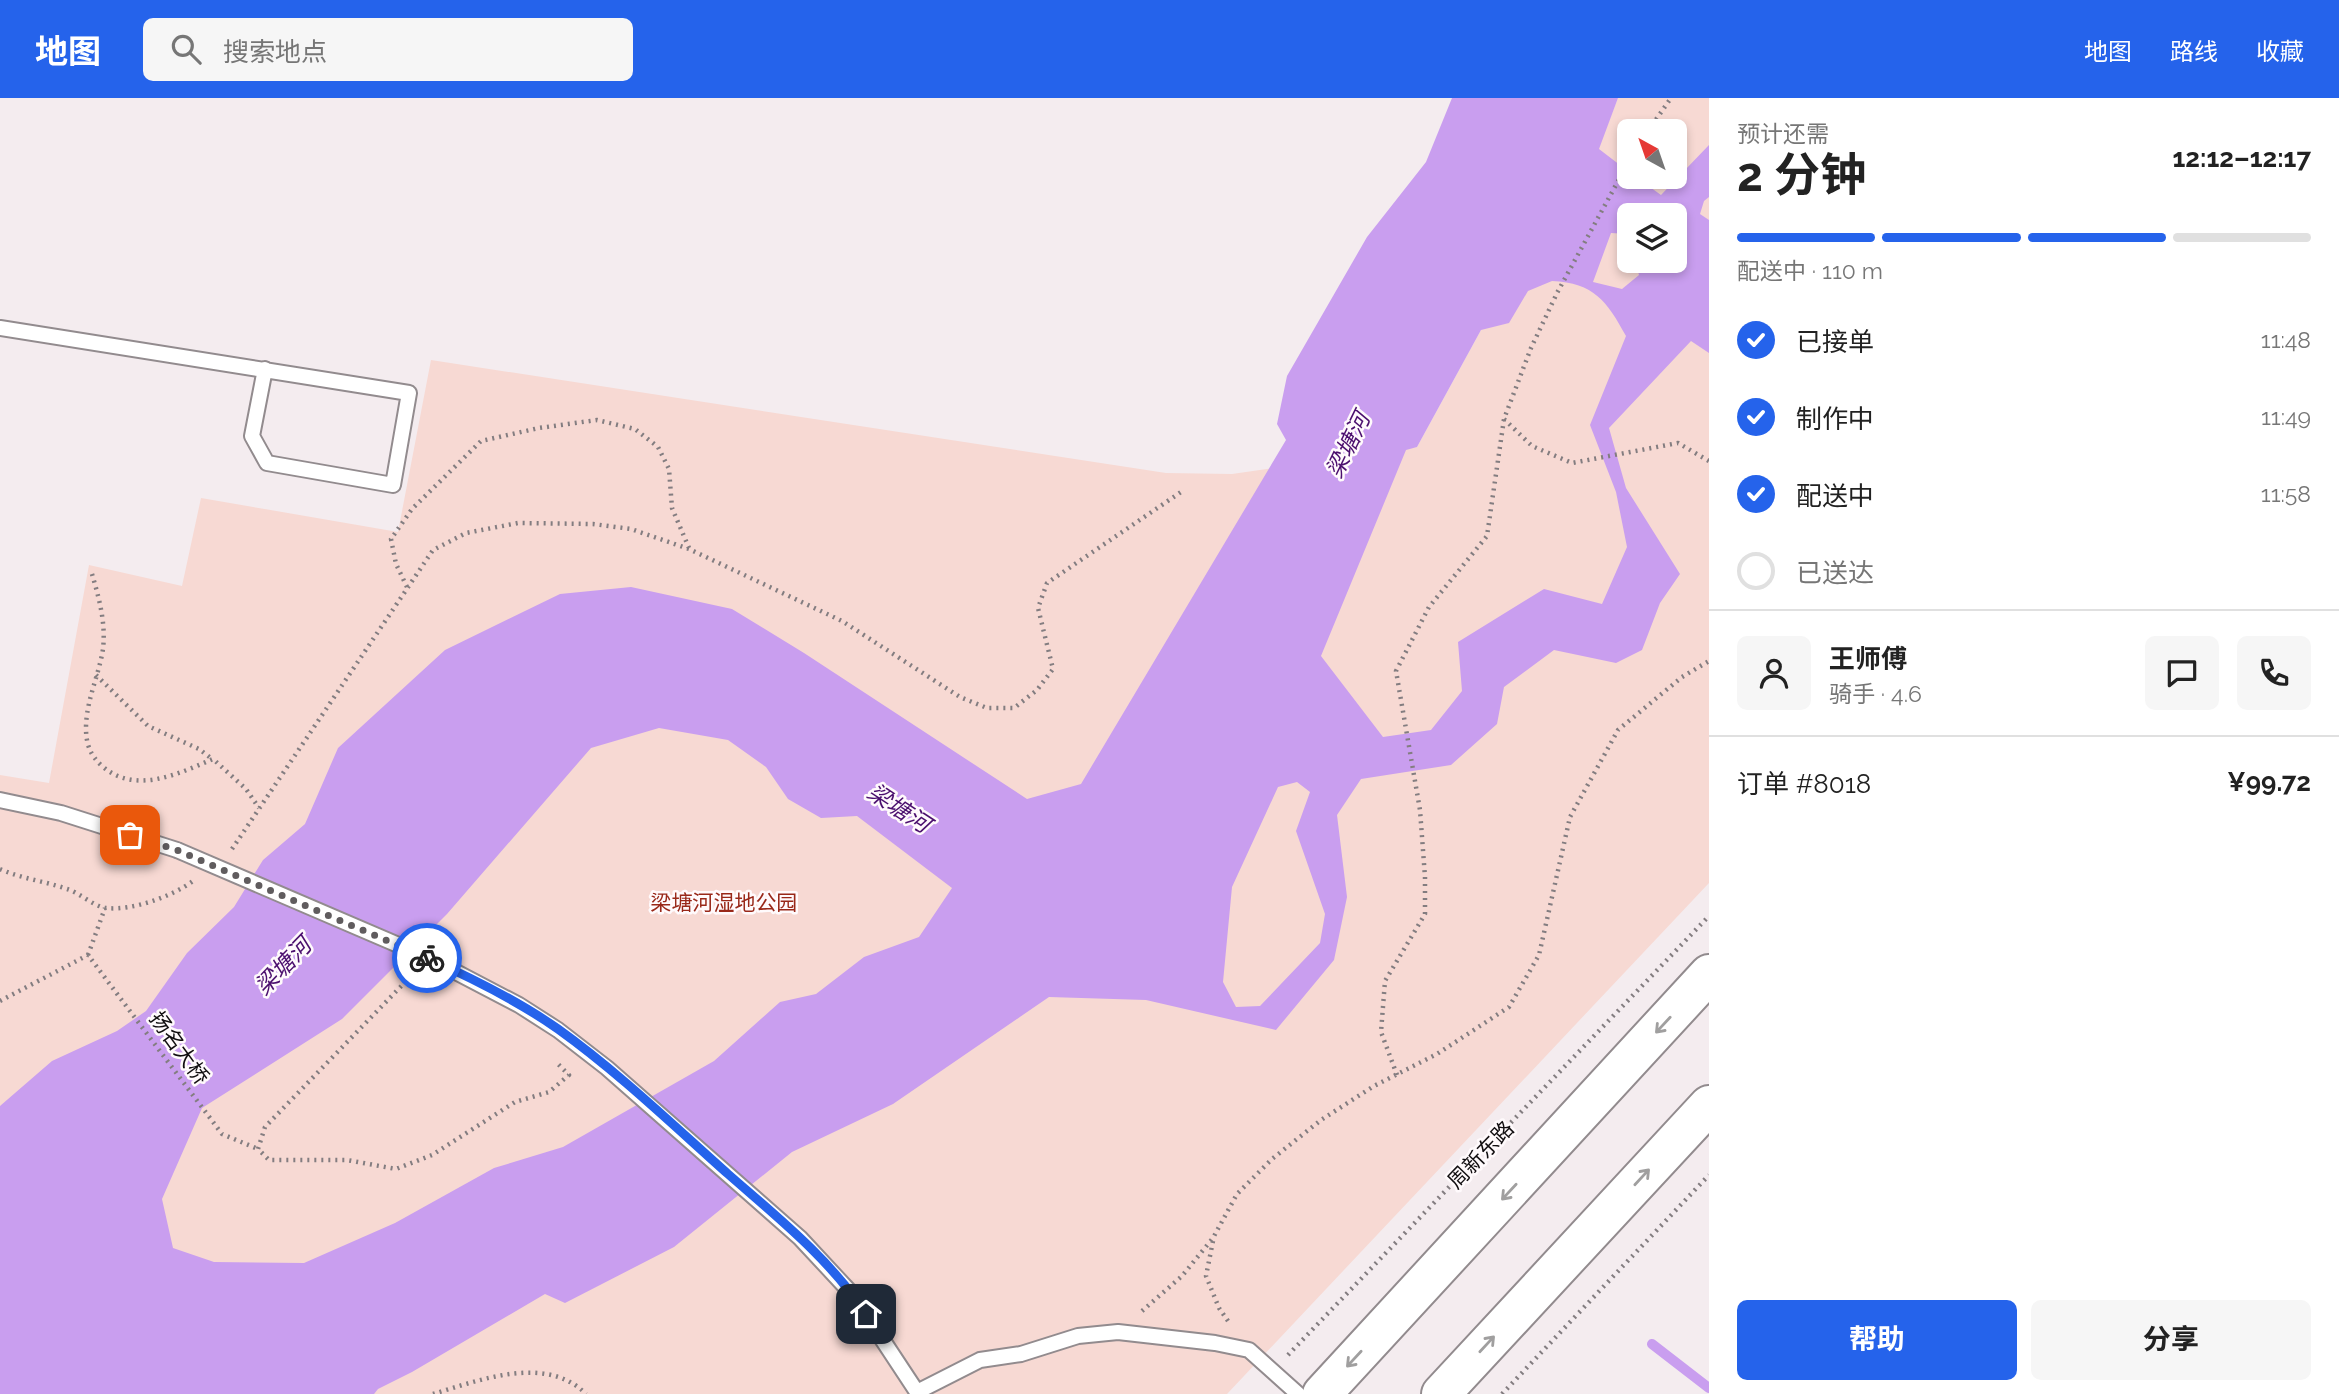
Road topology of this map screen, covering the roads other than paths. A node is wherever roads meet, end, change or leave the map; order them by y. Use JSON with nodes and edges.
{"nodes":[{"id":1,"x":0,"y":328,"type":"edge"},
{"id":2,"x":265,"y":369,"type":"junction"},
{"id":3,"x":0,"y":800,"type":"edge"},
{"id":4,"x":1709,"y":974,"type":"edge"},
{"id":5,"x":1709,"y":1105,"type":"edge"},
{"id":6,"x":1298,"y":1394,"type":"edge"},
{"id":7,"x":1322,"y":1394,"type":"edge"},
{"id":8,"x":1441,"y":1394,"type":"edge"}],
"edges":[{"from":1,"to":2,"type":"lane"},
{"from":2,"to":2,"type":"lane"},
{"from":3,"to":6,"type":"lane","bridge":true},
{"from":4,"to":7,"type":"main road","one_way":true},
{"from":8,"to":5,"type":"main road","one_way":true}]}
